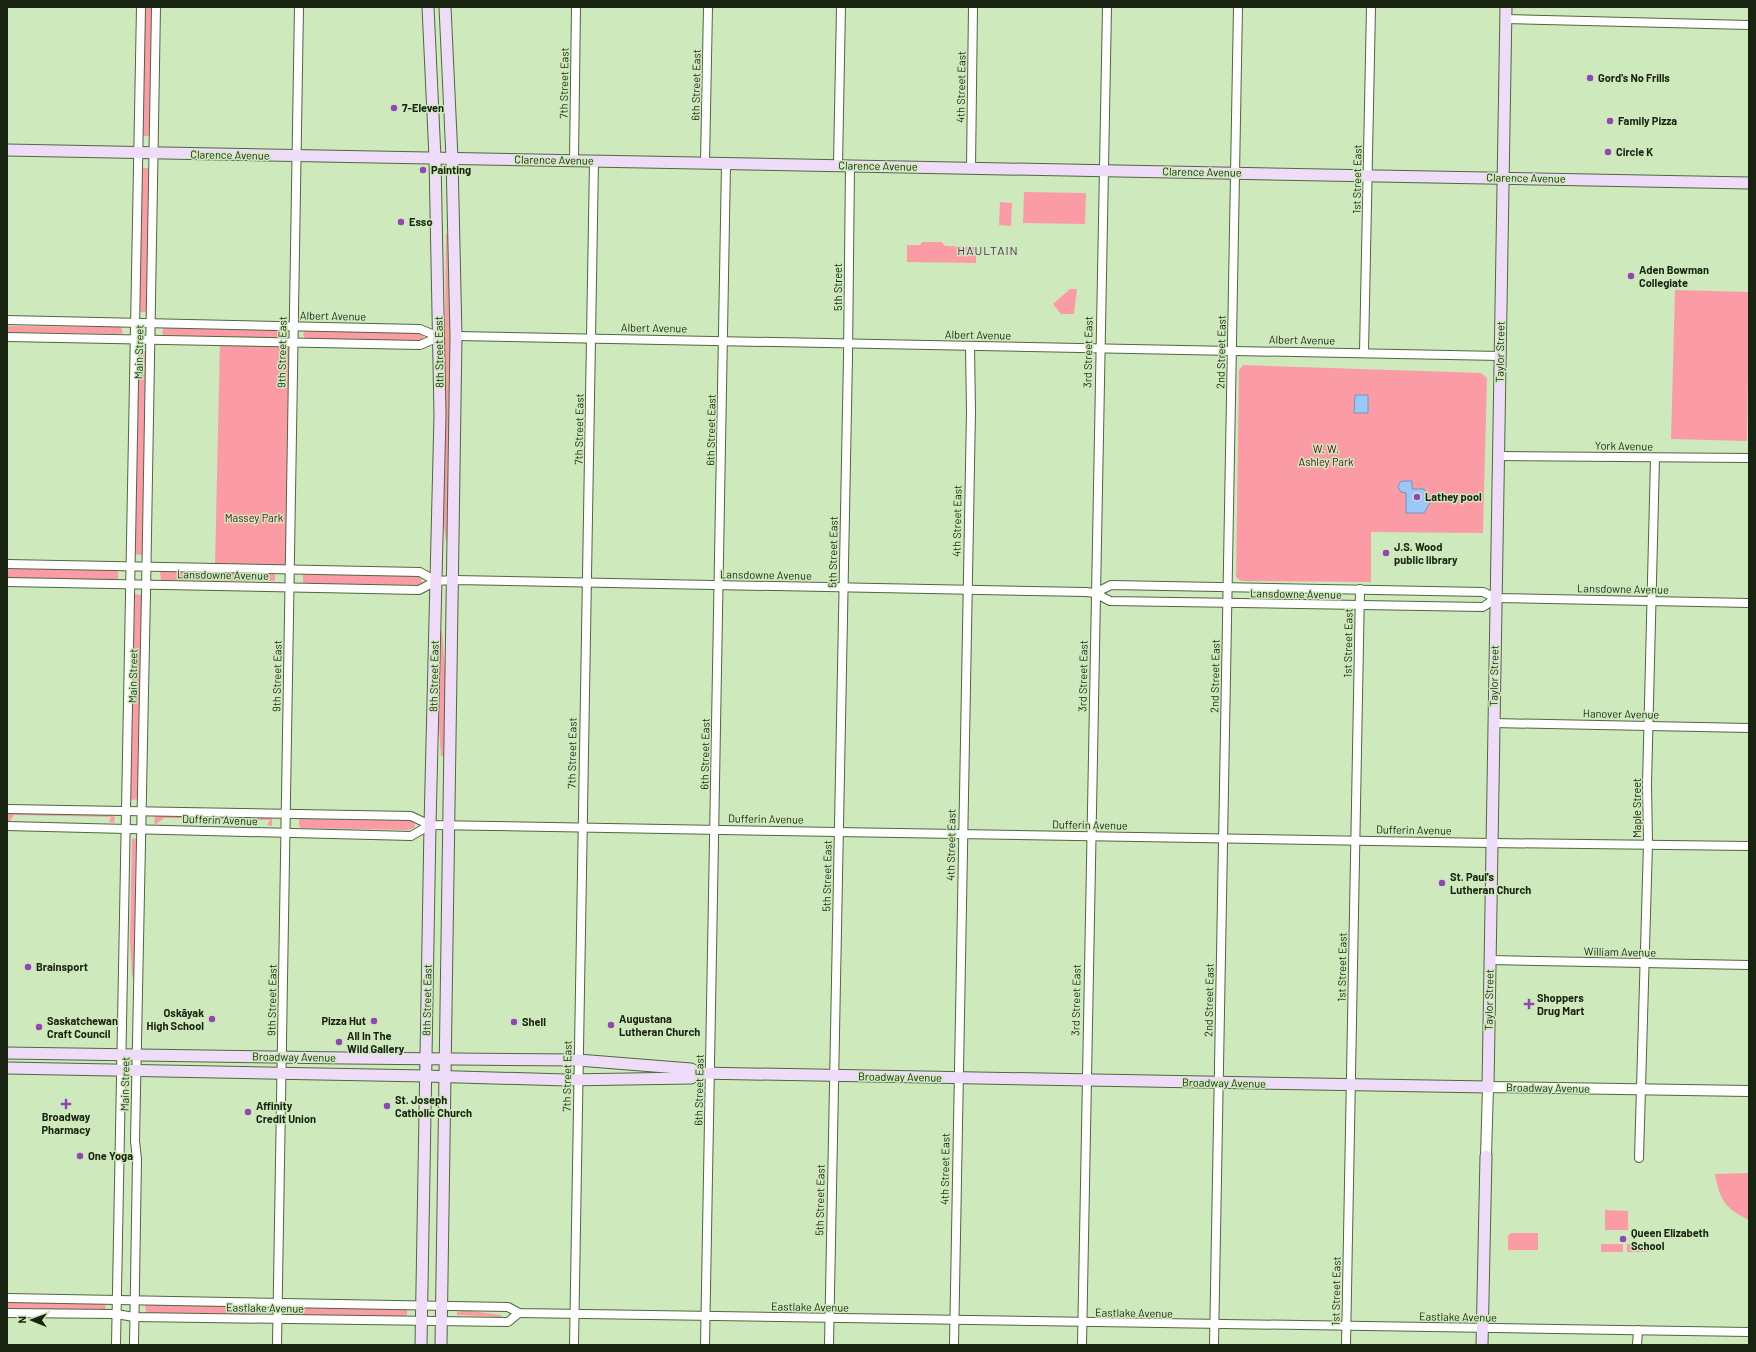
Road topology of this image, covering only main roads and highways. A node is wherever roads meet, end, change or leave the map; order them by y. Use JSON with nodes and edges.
{"nodes":[{"id":1,"x":428,"y":7,"type":"edge"},
{"id":2,"x":446,"y":7,"type":"edge"},
{"id":3,"x":1506,"y":7,"type":"edge"},
{"id":4,"x":7,"y":150,"type":"edge"},
{"id":5,"x":435,"y":158,"type":"junction"},
{"id":6,"x":452,"y":158,"type":"junction"},
{"id":7,"x":1503,"y":177,"type":"junction"},
{"id":8,"x":1749,"y":183,"type":"edge"},
{"id":9,"x":7,"y":1053,"type":"edge"},
{"id":10,"x":426,"y":1059,"type":"junction"},
{"id":11,"x":446,"y":1059,"type":"junction"},
{"id":12,"x":7,"y":1068,"type":"edge"},
{"id":13,"x":705,"y":1073,"type":"junction"},
{"id":14,"x":425,"y":1076,"type":"junction"},
{"id":15,"x":446,"y":1077,"type":"junction"},
{"id":16,"x":1488,"y":1087,"type":"joint"},
{"id":17,"x":1486,"y":1156,"type":"road end"},
{"id":18,"x":421,"y":1345,"type":"edge"},
{"id":19,"x":441,"y":1345,"type":"edge"},
{"id":20,"x":1482,"y":1345,"type":"edge"}],
"edges":[{"from":1,"to":5,"type":"main road","name":"8th Street East"},
{"from":2,"to":6,"type":"main road","name":"8th Street East"},
{"from":3,"to":7,"type":"main road","name":"Taylor Street"},
{"from":4,"to":5,"type":"main road","name":"Clarence Avenue"},
{"from":5,"to":6,"type":"main road","name":"Clarence Avenue"},
{"from":5,"to":10,"type":"main road","name":"8th Street East"},
{"from":6,"to":7,"type":"main road","name":"Clarence Avenue"},
{"from":6,"to":11,"type":"main road","name":"8th Street East"},
{"from":7,"to":8,"type":"main road","name":"Clarence Avenue"},
{"from":7,"to":16,"type":"main road","name":"Taylor Street"},
{"from":9,"to":10,"type":"main road","name":"Broadway Avenue"},
{"from":10,"to":11,"type":"main road","name":"Broadway Avenue"},
{"from":10,"to":14,"type":"main road","name":"8th Street East"},
{"from":11,"to":13,"type":"main road","name":"Broadway Avenue"},
{"from":11,"to":15,"type":"main road","name":"8th Street East"},
{"from":12,"to":14,"type":"main road","name":"Broadway Avenue"},
{"from":13,"to":15,"type":"main road","name":"Broadway Avenue"},
{"from":13,"to":16,"type":"main road","name":"Broadway Avenue"},
{"from":14,"to":15,"type":"main road","name":"Broadway Avenue"},
{"from":14,"to":18,"type":"main road","name":"8th Street East"},
{"from":15,"to":19,"type":"main road","name":"8th Street East"},
{"from":17,"to":20,"type":"main road","name":"Taylor Street"}]}
